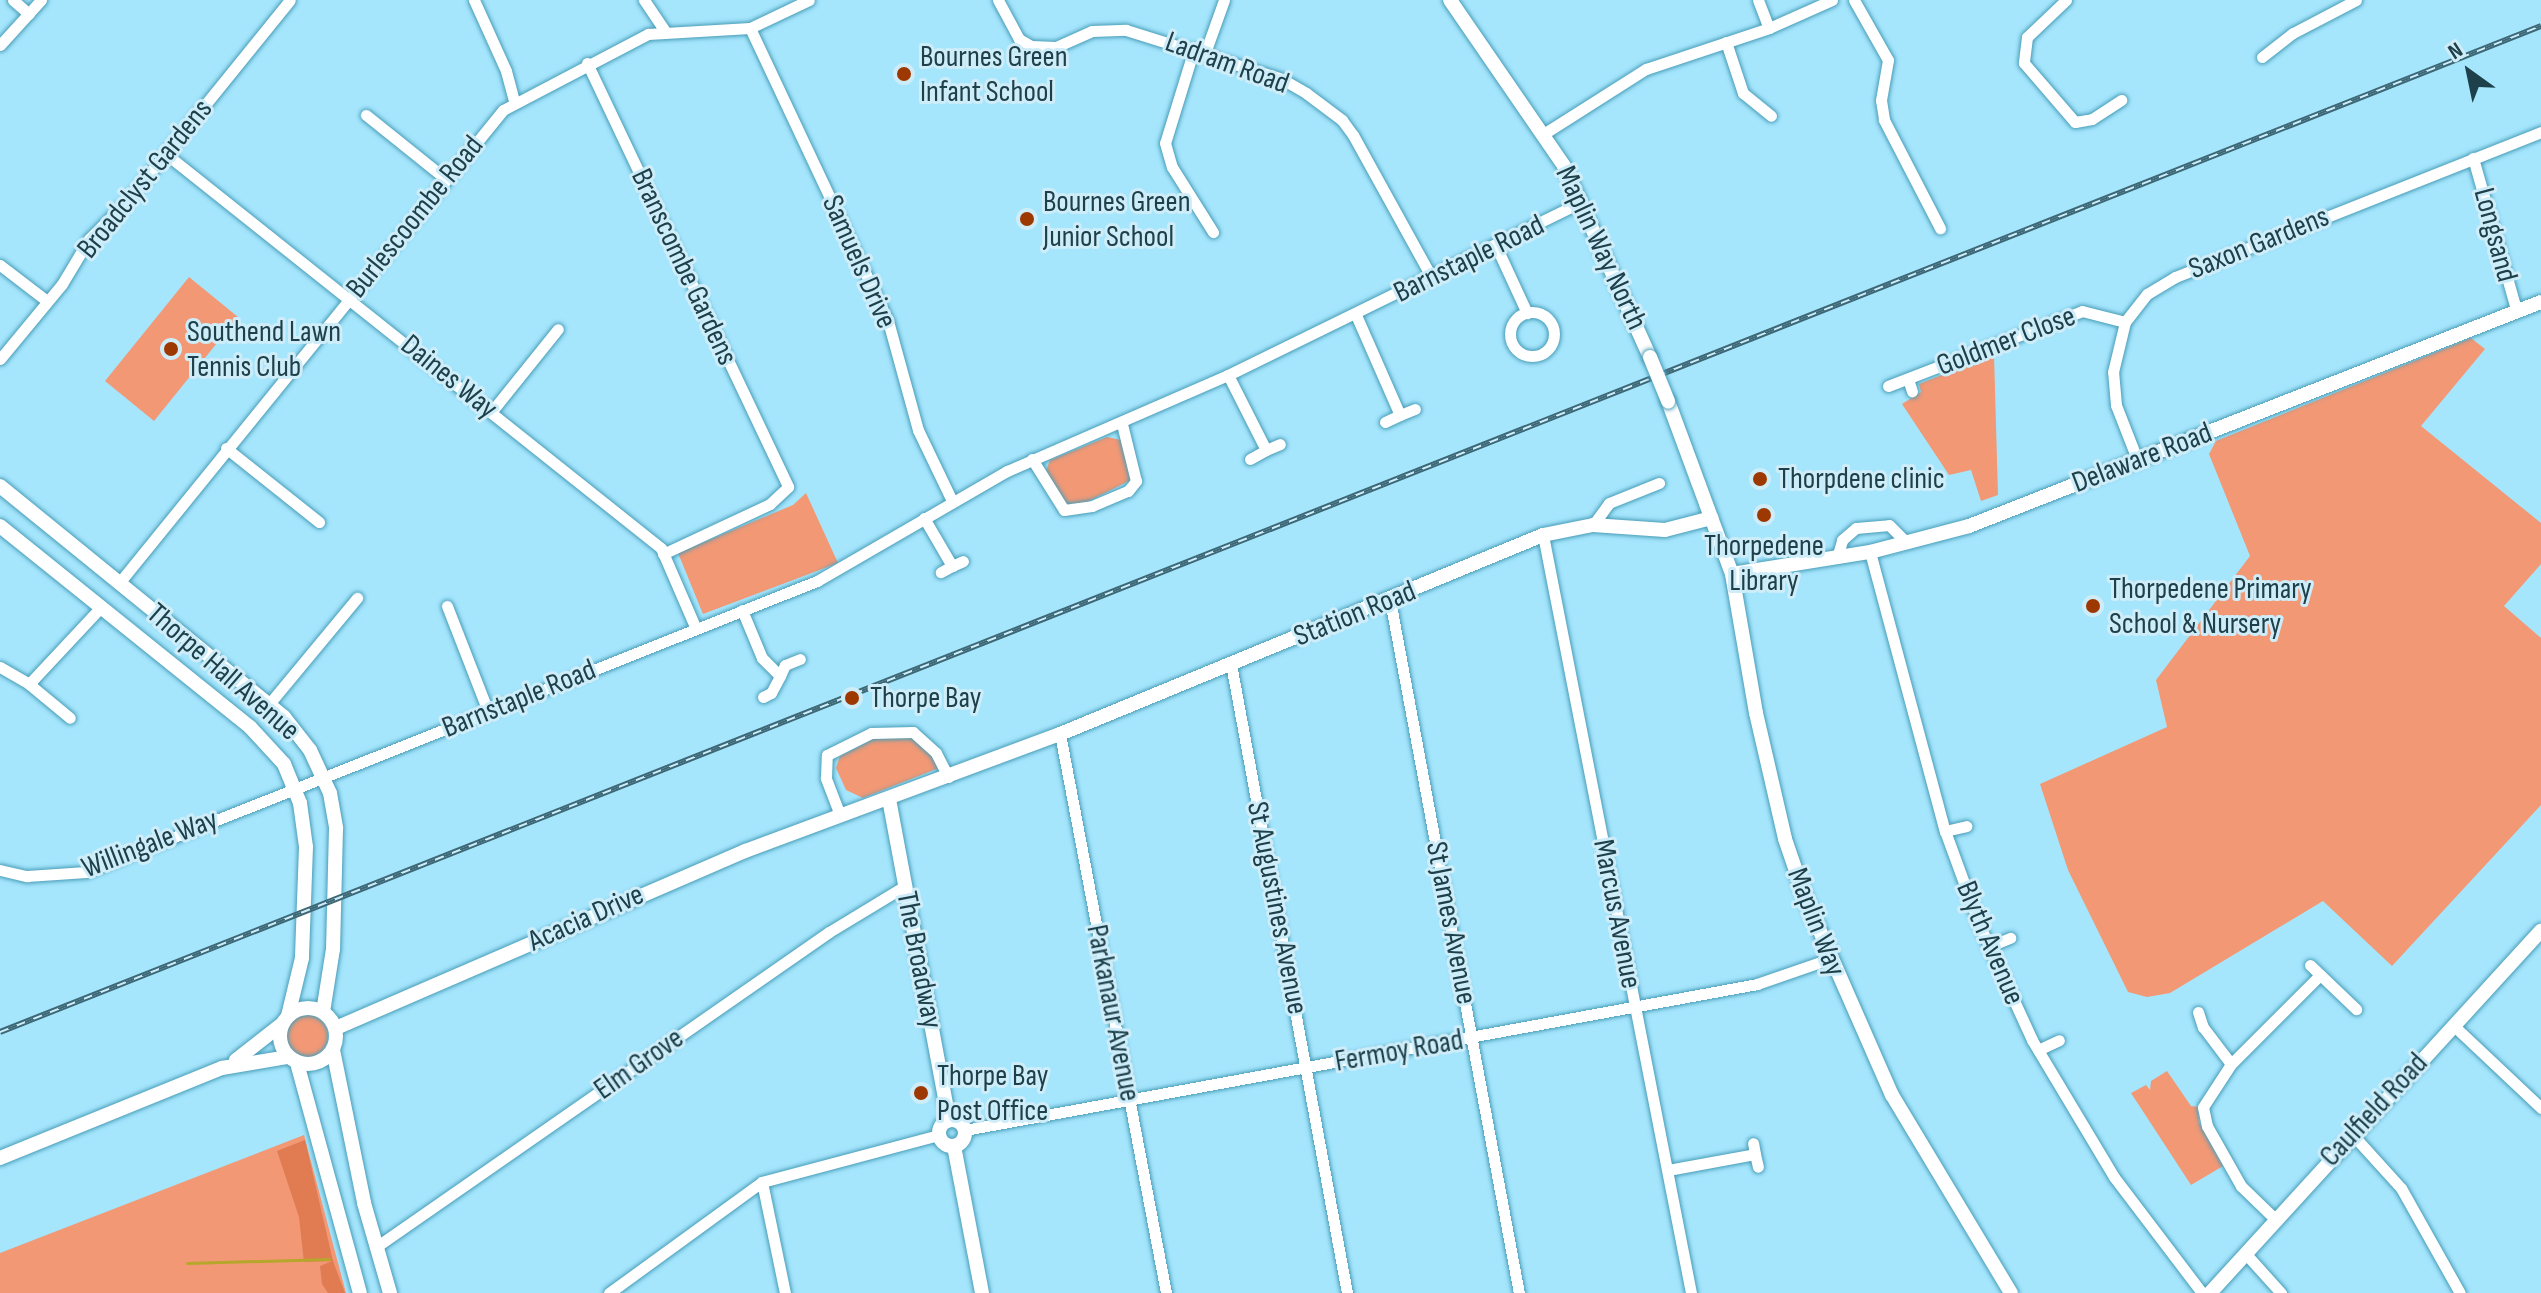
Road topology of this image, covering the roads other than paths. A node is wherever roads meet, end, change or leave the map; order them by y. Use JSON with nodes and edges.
{"nodes":[{"id":1,"x":13,"y":0,"type":"edge"},
{"id":2,"x":41,"y":0,"type":"edge"},
{"id":3,"x":290,"y":0,"type":"edge"},
{"id":4,"x":474,"y":0,"type":"edge"},
{"id":5,"x":644,"y":0,"type":"edge"},
{"id":6,"x":809,"y":0,"type":"edge"},
{"id":7,"x":998,"y":0,"type":"edge"},
{"id":8,"x":1224,"y":0,"type":"edge"},
{"id":9,"x":1450,"y":0,"type":"edge"},
{"id":10,"x":1758,"y":0,"type":"edge"},
{"id":11,"x":1832,"y":0,"type":"edge"},
{"id":12,"x":1854,"y":0,"type":"edge"},
{"id":13,"x":2066,"y":0,"type":"edge"},
{"id":14,"x":2356,"y":0,"type":"edge"},
{"id":15,"x":29,"y":14,"type":"junction"},
{"id":16,"x":750,"y":28,"type":"junction"},
{"id":17,"x":1769,"y":28,"type":"junction"},
{"id":18,"x":664,"y":30,"type":"junction"},
{"id":19,"x":1726,"y":42,"type":"junction"},
{"id":20,"x":0,"y":45,"type":"edge"},
{"id":21,"x":1200,"y":51,"type":"junction"},
{"id":22,"x":2262,"y":57,"type":"dead end"},
{"id":23,"x":587,"y":63,"type":"junction"},
{"id":24,"x":2121,"y":100,"type":"dead end"},
{"id":25,"x":514,"y":101,"type":"junction"},
{"id":26,"x":366,"y":115,"type":"dead end"},
{"id":27,"x":1771,"y":116,"type":"dead end"},
{"id":28,"x":2541,"y":132,"type":"edge"},
{"id":29,"x":1545,"y":133,"type":"junction"},
{"id":30,"x":166,"y":154,"type":"junction"},
{"id":31,"x":2473,"y":158,"type":"junction"},
{"id":32,"x":446,"y":179,"type":"junction"},
{"id":33,"x":1581,"y":202,"type":"junction"},
{"id":34,"x":1940,"y":228,"type":"dead end"},
{"id":35,"x":1213,"y":232,"type":"dead end"},
{"id":36,"x":1496,"y":246,"type":"junction"},
{"id":37,"x":0,"y":265,"type":"edge"},
{"id":38,"x":1432,"y":278,"type":"junction"},
{"id":39,"x":351,"y":298,"type":"junction"},
{"id":40,"x":47,"y":301,"type":"junction"},
{"id":41,"x":2541,"y":302,"type":"edge"},
{"id":42,"x":2517,"y":312,"type":"junction"},
{"id":43,"x":1527,"y":313,"type":"junction"},
{"id":44,"x":1356,"y":315,"type":"junction"},
{"id":45,"x":2125,"y":322,"type":"junction"},
{"id":46,"x":558,"y":329,"type":"dead end"},
{"id":47,"x":0,"y":359,"type":"edge"},
{"id":48,"x":1228,"y":375,"type":"junction"},
{"id":49,"x":1888,"y":386,"type":"dead end"},
{"id":50,"x":1415,"y":409,"type":"dead end"},
{"id":51,"x":492,"y":411,"type":"junction"},
{"id":52,"x":1400,"y":415,"type":"junction"},
{"id":53,"x":1385,"y":422,"type":"dead end"},
{"id":54,"x":1122,"y":424,"type":"junction"},
{"id":55,"x":1280,"y":444,"type":"dead end"},
{"id":56,"x":226,"y":448,"type":"junction"},
{"id":57,"x":1266,"y":450,"type":"junction"},
{"id":58,"x":1032,"y":459,"type":"junction"},
{"id":59,"x":1250,"y":459,"type":"dead end"},
{"id":60,"x":2137,"y":459,"type":"junction"},
{"id":61,"x":1659,"y":483,"type":"dead end"},
{"id":62,"x":0,"y":486,"type":"edge"},
{"id":63,"x":952,"y":501,"type":"junction"},
{"id":64,"x":924,"y":518,"type":"junction"},
{"id":65,"x":1711,"y":518,"type":"junction"},
{"id":66,"x":319,"y":522,"type":"dead end"},
{"id":67,"x":1593,"y":525,"type":"junction"},
{"id":68,"x":0,"y":526,"type":"edge"},
{"id":69,"x":1543,"y":535,"type":"junction"},
{"id":70,"x":1907,"y":543,"type":"junction"},
{"id":71,"x":1870,"y":552,"type":"junction"},
{"id":72,"x":663,"y":554,"type":"junction"},
{"id":73,"x":1837,"y":558,"type":"junction"},
{"id":74,"x":952,"y":566,"type":"dead end"},
{"id":75,"x":1732,"y":574,"type":"junction"},
{"id":76,"x":119,"y":583,"type":"junction"},
{"id":77,"x":357,"y":598,"type":"dead end"},
{"id":78,"x":1390,"y":600,"type":"junction"},
{"id":79,"x":447,"y":606,"type":"dead end"},
{"id":80,"x":101,"y":607,"type":"junction"},
{"id":81,"x":742,"y":610,"type":"junction"},
{"id":82,"x":696,"y":629,"type":"junction"},
{"id":83,"x":800,"y":659,"type":"dead end"},
{"id":84,"x":1231,"y":664,"type":"junction"},
{"id":85,"x":0,"y":667,"type":"edge"},
{"id":86,"x":780,"y":676,"type":"junction"},
{"id":87,"x":29,"y":684,"type":"junction"},
{"id":88,"x":763,"y":697,"type":"dead end"},
{"id":89,"x":269,"y":704,"type":"junction"},
{"id":90,"x":1118,"y":710,"type":"joint"},
{"id":91,"x":488,"y":711,"type":"junction"},
{"id":92,"x":70,"y":718,"type":"dead end"},
{"id":93,"x":1060,"y":734,"type":"junction"},
{"id":94,"x":324,"y":777,"type":"junction"},
{"id":95,"x":948,"y":777,"type":"junction"},
{"id":96,"x":295,"y":787,"type":"junction"},
{"id":97,"x":889,"y":799,"type":"junction"},
{"id":98,"x":840,"y":815,"type":"junction"},
{"id":99,"x":1966,"y":826,"type":"dead end"},
{"id":100,"x":1945,"y":831,"type":"junction"},
{"id":101,"x":1,"y":872,"type":"edge"},
{"id":102,"x":905,"y":886,"type":"junction"},
{"id":103,"x":2541,"y":930,"type":"edge"},
{"id":104,"x":2010,"y":938,"type":"dead end"},
{"id":105,"x":1990,"y":946,"type":"junction"},
{"id":106,"x":1829,"y":959,"type":"junction"},
{"id":107,"x":2310,"y":965,"type":"dead end"},
{"id":108,"x":2320,"y":975,"type":"junction"},
{"id":109,"x":1635,"y":1007,"type":"junction"},
{"id":110,"x":2356,"y":1009,"type":"dead end"},
{"id":111,"x":323,"y":1012,"type":"junction"},
{"id":112,"x":2198,"y":1012,"type":"dead end"},
{"id":113,"x":285,"y":1019,"type":"junction"},
{"id":114,"x":2453,"y":1025,"type":"junction"},
{"id":115,"x":336,"y":1028,"type":"junction"},
{"id":116,"x":1473,"y":1037,"type":"junction"},
{"id":117,"x":2059,"y":1040,"type":"dead end"},
{"id":118,"x":333,"y":1050,"type":"junction"},
{"id":119,"x":2038,"y":1050,"type":"junction"},
{"id":120,"x":293,"y":1060,"type":"junction"},
{"id":121,"x":2231,"y":1064,"type":"junction"},
{"id":122,"x":222,"y":1068,"type":"junction"},
{"id":123,"x":1307,"y":1068,"type":"junction"},
{"id":124,"x":1129,"y":1100,"type":"junction"},
{"id":125,"x":2541,"y":1108,"type":"edge"},
{"id":126,"x":949,"y":1120,"type":"junction"},
{"id":127,"x":965,"y":1130,"type":"junction"},
{"id":128,"x":2352,"y":1134,"type":"junction"},
{"id":129,"x":939,"y":1135,"type":"junction"},
{"id":130,"x":954,"y":1146,"type":"junction"},
{"id":131,"x":0,"y":1158,"type":"edge"},
{"id":132,"x":1758,"y":1167,"type":"dead end"},
{"id":133,"x":1668,"y":1170,"type":"junction"},
{"id":134,"x":762,"y":1182,"type":"junction"},
{"id":135,"x":2274,"y":1218,"type":"junction"},
{"id":136,"x":376,"y":1247,"type":"junction"},
{"id":137,"x":2245,"y":1253,"type":"junction"},
{"id":138,"x":360,"y":1293,"type":"edge"},
{"id":139,"x":390,"y":1293,"type":"edge"},
{"id":140,"x":609,"y":1293,"type":"edge"},
{"id":141,"x":785,"y":1293,"type":"edge"},
{"id":142,"x":982,"y":1293,"type":"edge"},
{"id":143,"x":1166,"y":1293,"type":"edge"},
{"id":144,"x":1347,"y":1293,"type":"edge"},
{"id":145,"x":1519,"y":1293,"type":"edge"},
{"id":146,"x":1691,"y":1293,"type":"edge"},
{"id":147,"x":2011,"y":1293,"type":"edge"},
{"id":148,"x":2202,"y":1293,"type":"edge"},
{"id":149,"x":2210,"y":1293,"type":"edge"},
{"id":150,"x":2281,"y":1293,"type":"edge"},
{"id":151,"x":2460,"y":1293,"type":"edge"}],
"edges":[{"from":1,"to":15,"type":"street"},
{"from":2,"to":15,"type":"street"},
{"from":3,"to":30,"type":"street","name":"Broadclyst Gardens"},
{"from":4,"to":25,"type":"street"},
{"from":5,"to":18,"type":"street"},
{"from":6,"to":16,"type":"street","name":"Burlescoombe Road"},
{"from":7,"to":21,"type":"street","name":"Ladram Road"},
{"from":8,"to":21,"type":"street"},
{"from":9,"to":29,"type":"street","name":"Maplin Way North"},
{"from":10,"to":17,"type":"street"},
{"from":11,"to":17,"type":"street"},
{"from":12,"to":34,"type":"street"},
{"from":13,"to":24,"type":"street"},
{"from":14,"to":22,"type":"street"},
{"from":15,"to":20,"type":"street"},
{"from":16,"to":18,"type":"street","name":"Burlescoombe Road"},
{"from":16,"to":63,"type":"street","name":"Samuels Drive"},
{"from":17,"to":19,"type":"street"},
{"from":18,"to":23,"type":"street","name":"Burlescoombe Road"},
{"from":19,"to":27,"type":"street"},
{"from":19,"to":29,"type":"street"},
{"from":21,"to":35,"type":"street"},
{"from":21,"to":38,"type":"street","name":"Ladram Road"},
{"from":23,"to":25,"type":"street","name":"Burlescoombe Road"},
{"from":23,"to":72,"type":"street","name":"Branscombe Gardens"},
{"from":25,"to":32,"type":"street","name":"Burlescoombe Road"},
{"from":26,"to":32,"type":"street"},
{"from":28,"to":31,"type":"street","name":"Saxon Gardens"},
{"from":29,"to":33,"type":"street","name":"Maplin Way North"},
{"from":30,"to":39,"type":"street","name":"Daines Way"},
{"from":30,"to":40,"type":"street","name":"Broadclyst Gardens"},
{"from":31,"to":42,"type":"street","name":"Longsand"},
{"from":31,"to":45,"type":"street","name":"Saxon Gardens"},
{"from":32,"to":39,"type":"street","name":"Burlescoombe Road"},
{"from":33,"to":36,"type":"street","name":"Barnstaple Road"},
{"from":33,"to":65,"type":"street","name":"Maplin Way North","bridge":true},
{"from":36,"to":38,"type":"street","name":"Barnstaple Road"},
{"from":36,"to":43,"type":"street"},
{"from":37,"to":40,"type":"street"},
{"from":38,"to":44,"type":"street","name":"Barnstaple Road"},
{"from":39,"to":51,"type":"street","name":"Daines Way"},
{"from":39,"to":56,"type":"street","name":"Burlescoombe Road"},
{"from":40,"to":47,"type":"street","name":"Broadclyst Gardens"},
{"from":41,"to":42,"type":"street","name":"Delaware Road"},
{"from":42,"to":60,"type":"street","name":"Delaware Road"},
{"from":43,"to":43,"type":"street"},
{"from":44,"to":48,"type":"street","name":"Barnstaple Road"},
{"from":44,"to":52,"type":"street","name":"Barnstaple Road"},
{"from":45,"to":49,"type":"street","name":"Goldmer Close"},
{"from":45,"to":60,"type":"street","name":"Saxon Gardens"},
{"from":46,"to":51,"type":"street"},
{"from":48,"to":54,"type":"street","name":"Barnstaple Road"},
{"from":48,"to":57,"type":"street"},
{"from":50,"to":52,"type":"street"},
{"from":51,"to":72,"type":"street","name":"Daines Way"},
{"from":52,"to":53,"type":"street"},
{"from":54,"to":58,"type":"street","name":"Barnstaple Road"},
{"from":54,"to":58,"type":"street"},
{"from":55,"to":57,"type":"street"},
{"from":56,"to":66,"type":"street"},
{"from":56,"to":76,"type":"street","name":"Burlescoombe Road"},
{"from":57,"to":59,"type":"street"},
{"from":58,"to":63,"type":"street","name":"Barnstaple Road"},
{"from":60,"to":70,"type":"street","name":"Delaware Road"},
{"from":61,"to":67,"type":"street"},
{"from":62,"to":76,"type":"street","name":"Thorpe Hall Avenue"},
{"from":63,"to":64,"type":"street","name":"Barnstaple Road"},
{"from":64,"to":74,"type":"street"},
{"from":64,"to":81,"type":"street","name":"Barnstaple Road"},
{"from":65,"to":67,"type":"street","name":"Station Road"},
{"from":65,"to":75,"type":"street","name":"Maplin Way"},
{"from":67,"to":69,"type":"street","name":"Station Road"},
{"from":68,"to":80,"type":"street","name":"Thorpe Hall Avenue"},
{"from":69,"to":78,"type":"street","name":"Station Road"},
{"from":69,"to":109,"type":"street","name":"Marcus Avenue"},
{"from":70,"to":71,"type":"street","name":"Delaware Road"},
{"from":70,"to":73,"type":"street"},
{"from":71,"to":73,"type":"street","name":"Delaware Road"},
{"from":71,"to":100,"type":"street","name":"Blyth Avenue"},
{"from":72,"to":82,"type":"street","name":"Daines Way"},
{"from":73,"to":75,"type":"street","name":"Delaware Road"},
{"from":75,"to":106,"type":"street","name":"Maplin Way"},
{"from":76,"to":89,"type":"street","name":"Thorpe Hall Avenue"},
{"from":77,"to":89,"type":"street"},
{"from":78,"to":84,"type":"street","name":"Station Road"},
{"from":78,"to":116,"type":"street","name":"St James Avenue"},
{"from":79,"to":91,"type":"street"},
{"from":80,"to":87,"type":"street"},
{"from":80,"to":96,"type":"street","name":"Thorpe Hall Avenue"},
{"from":81,"to":82,"type":"street","name":"Barnstaple Road"},
{"from":81,"to":86,"type":"street"},
{"from":82,"to":91,"type":"street","name":"Barnstaple Road"},
{"from":83,"to":86,"type":"street"},
{"from":84,"to":90,"type":"street","name":"Station Road"},
{"from":84,"to":123,"type":"street","name":"St Augustines Avenue"},
{"from":85,"to":87,"type":"street"},
{"from":86,"to":88,"type":"street"},
{"from":87,"to":92,"type":"street"},
{"from":89,"to":94,"type":"street","name":"Thorpe Hall Avenue"},
{"from":90,"to":93,"type":"street","name":"Acacia Drive"},
{"from":91,"to":94,"type":"street","name":"Barnstaple Road"},
{"from":93,"to":95,"type":"street","name":"Acacia Drive"},
{"from":93,"to":124,"type":"street","name":"Parkanaur Avenue"},
{"from":94,"to":96,"type":"street","name":"Barnstaple Road"},
{"from":94,"to":111,"type":"street","name":"Thorpe Hall Avenue"},
{"from":95,"to":97,"type":"street","name":"Acacia Drive"},
{"from":95,"to":98,"type":"street"},
{"from":96,"to":101,"type":"street","name":"Willingale Way"},
{"from":96,"to":113,"type":"street","name":"Thorpe Hall Avenue"},
{"from":97,"to":98,"type":"street","name":"Acacia Drive"},
{"from":97,"to":102,"type":"street","name":"The Broadway"},
{"from":98,"to":115,"type":"street","name":"Acacia Drive"},
{"from":99,"to":100,"type":"street"},
{"from":100,"to":105,"type":"street","name":"Blyth Avenue"},
{"from":102,"to":126,"type":"street","name":"The Broadway"},
{"from":102,"to":136,"type":"street","name":"Elm Grove"},
{"from":103,"to":114,"type":"street","name":"Caulfield Road"},
{"from":104,"to":105,"type":"street"},
{"from":105,"to":119,"type":"street","name":"Blyth Avenue"},
{"from":106,"to":109,"type":"street","name":"Fermoy Road"},
{"from":106,"to":147,"type":"street","name":"Maplin Way"},
{"from":107,"to":108,"type":"street"},
{"from":108,"to":110,"type":"street"},
{"from":108,"to":121,"type":"street"},
{"from":109,"to":116,"type":"street","name":"Fermoy Road"},
{"from":109,"to":133,"type":"street","name":"Marcus Avenue"},
{"from":111,"to":113,"type":"street"},
{"from":111,"to":115,"type":"street"},
{"from":112,"to":121,"type":"street"},
{"from":113,"to":120,"type":"street"},
{"from":113,"to":122,"type":"street"},
{"from":114,"to":125,"type":"street"},
{"from":114,"to":128,"type":"street","name":"Caulfield Road"},
{"from":115,"to":118,"type":"street"},
{"from":116,"to":123,"type":"street","name":"Fermoy Road"},
{"from":116,"to":145,"type":"street","name":"St James Avenue"},
{"from":117,"to":119,"type":"street"},
{"from":118,"to":120,"type":"street"},
{"from":118,"to":136,"type":"street"},
{"from":119,"to":148,"type":"street","name":"Blyth Avenue"},
{"from":120,"to":122,"type":"street"},
{"from":120,"to":138,"type":"street"},
{"from":121,"to":135,"type":"street"},
{"from":122,"to":131,"type":"street"},
{"from":123,"to":124,"type":"street","name":"Fermoy Road"},
{"from":123,"to":144,"type":"street","name":"St Augustines Avenue"},
{"from":124,"to":127,"type":"street","name":"Fermoy Road"},
{"from":124,"to":143,"type":"street","name":"Parkanaur Avenue"},
{"from":126,"to":127,"type":"street"},
{"from":126,"to":129,"type":"street"},
{"from":127,"to":130,"type":"street"},
{"from":128,"to":135,"type":"street","name":"Caulfield Road"},
{"from":128,"to":151,"type":"street"},
{"from":129,"to":130,"type":"street"},
{"from":129,"to":134,"type":"street"},
{"from":130,"to":142,"type":"street"},
{"from":132,"to":133,"type":"street"},
{"from":133,"to":146,"type":"street","name":"Marcus Avenue"},
{"from":134,"to":140,"type":"street"},
{"from":134,"to":141,"type":"street"},
{"from":135,"to":137,"type":"street","name":"Caulfield Road"},
{"from":136,"to":139,"type":"street"},
{"from":137,"to":149,"type":"street","name":"Caulfield Road"},
{"from":137,"to":150,"type":"street"}]}
